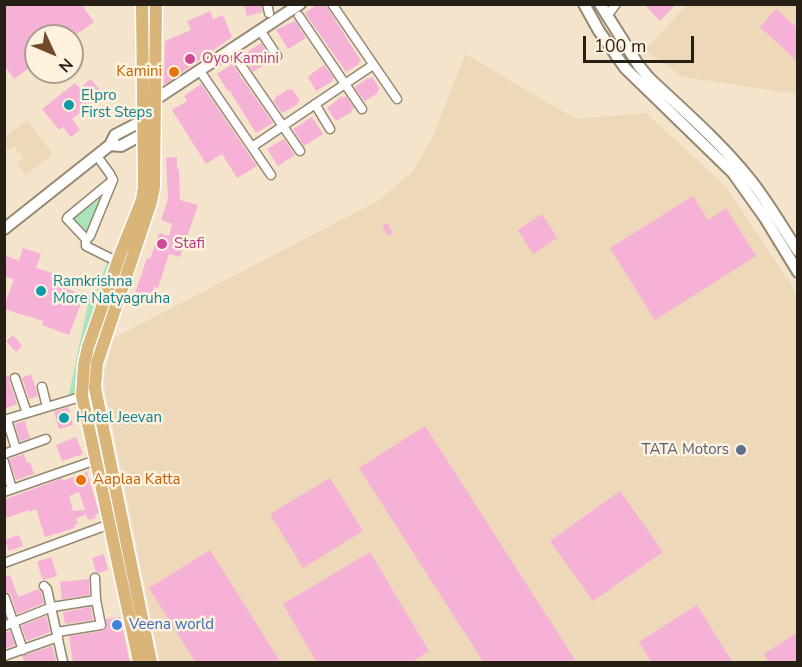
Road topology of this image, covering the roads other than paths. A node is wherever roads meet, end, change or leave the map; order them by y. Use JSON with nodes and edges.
{"nodes":[{"id":1,"x":142,"y":4,"type":"edge"},
{"id":2,"x":156,"y":4,"type":"edge"},
{"id":3,"x":300,"y":4,"type":"edge"},
{"id":4,"x":332,"y":4,"type":"edge"},
{"id":5,"x":584,"y":4,"type":"edge"},
{"id":6,"x":600,"y":4,"type":"edge"},
{"id":7,"x":616,"y":4,"type":"edge"},
{"id":8,"x":299,"y":16,"type":"dead end"},
{"id":9,"x":607,"y":16,"type":"junction"},
{"id":10,"x":260,"y":30,"type":"junction"},
{"id":11,"x":278,"y":56,"type":"dead end"},
{"id":12,"x":236,"y":58,"type":"dead end"},
{"id":13,"x":373,"y":65,"type":"junction"},
{"id":14,"x":200,"y":71,"type":"junction"},
{"id":15,"x":345,"y":84,"type":"junction"},
{"id":16,"x":397,"y":99,"type":"dead end"},
{"id":17,"x":155,"y":100,"type":"junction"},
{"id":18,"x":315,"y":104,"type":"junction"},
{"id":19,"x":143,"y":107,"type":"junction"},
{"id":20,"x":362,"y":109,"type":"dead end"},
{"id":21,"x":151,"y":121,"type":"junction"},
{"id":22,"x":282,"y":126,"type":"junction"},
{"id":23,"x":330,"y":129,"type":"dead end"},
{"id":24,"x":143,"y":134,"type":"junction"},
{"id":25,"x":110,"y":145,"type":"junction"},
{"id":26,"x":252,"y":147,"type":"junction"},
{"id":27,"x":300,"y":151,"type":"dead end"},
{"id":28,"x":97,"y":156,"type":"junction"},
{"id":29,"x":271,"y":175,"type":"dead end"},
{"id":30,"x":113,"y":180,"type":"junction"},
{"id":31,"x":4,"y":229,"type":"edge"},
{"id":32,"x":86,"y":238,"type":"junction"},
{"id":33,"x":798,"y":251,"type":"edge"},
{"id":34,"x":118,"y":262,"type":"junction"},
{"id":35,"x":798,"y":272,"type":"edge"},
{"id":36,"x":15,"y":378,"type":"dead end"},
{"id":37,"x":42,"y":387,"type":"dead end"},
{"id":38,"x":96,"y":393,"type":"junction"},
{"id":39,"x":82,"y":396,"type":"junction"},
{"id":40,"x":47,"y":407,"type":"junction"},
{"id":41,"x":27,"y":413,"type":"junction"},
{"id":42,"x":6,"y":420,"type":"edge"},
{"id":43,"x":46,"y":439,"type":"dead end"},
{"id":44,"x":16,"y":449,"type":"junction"},
{"id":45,"x":4,"y":454,"type":"edge"},
{"id":46,"x":96,"y":460,"type":"junction"},
{"id":47,"x":4,"y":462,"type":"edge"},
{"id":48,"x":8,"y":491,"type":"edge"},
{"id":49,"x":110,"y":524,"type":"junction"},
{"id":50,"x":4,"y":563,"type":"edge"},
{"id":51,"x":95,"y":578,"type":"dead end"},
{"id":52,"x":44,"y":586,"type":"dead end"},
{"id":53,"x":5,"y":598,"type":"edge"},
{"id":54,"x":96,"y":600,"type":"junction"},
{"id":55,"x":52,"y":607,"type":"junction"},
{"id":56,"x":9,"y":624,"type":"edge"},
{"id":57,"x":57,"y":635,"type":"junction"},
{"id":58,"x":23,"y":650,"type":"junction"},
{"id":59,"x":4,"y":656,"type":"edge"},
{"id":60,"x":63,"y":663,"type":"edge"},
{"id":61,"x":139,"y":663,"type":"edge"},
{"id":62,"x":151,"y":663,"type":"edge"}],
"edges":[{"from":1,"to":19,"type":"main road"},
{"from":2,"to":17,"type":"main road"},
{"from":3,"to":10,"type":"street"},
{"from":4,"to":13,"type":"street"},
{"from":5,"to":35,"type":"street"},
{"from":6,"to":9,"type":"street"},
{"from":7,"to":9,"type":"street"},
{"from":8,"to":15,"type":"street"},
{"from":9,"to":33,"type":"street"},
{"from":10,"to":11,"type":"street"},
{"from":10,"to":14,"type":"street"},
{"from":12,"to":22,"type":"street"},
{"from":13,"to":15,"type":"street"},
{"from":13,"to":16,"type":"street"},
{"from":14,"to":17,"type":"street"},
{"from":14,"to":26,"type":"street"},
{"from":15,"to":18,"type":"street"},
{"from":15,"to":20,"type":"street"},
{"from":17,"to":19,"type":"street"},
{"from":17,"to":21,"type":"main road"},
{"from":18,"to":22,"type":"street"},
{"from":18,"to":23,"type":"street"},
{"from":19,"to":21,"type":"main road"},
{"from":21,"to":24,"type":"main road"},
{"from":21,"to":25,"type":"street"},
{"from":21,"to":38,"type":"main road"},
{"from":22,"to":26,"type":"street"},
{"from":22,"to":27,"type":"street"},
{"from":24,"to":25,"type":"street"},
{"from":24,"to":34,"type":"main road"},
{"from":25,"to":28,"type":"street"},
{"from":26,"to":29,"type":"street"},
{"from":28,"to":30,"type":"street"},
{"from":28,"to":31,"type":"street"},
{"from":30,"to":32,"type":"street"},
{"from":30,"to":32,"type":"street"},
{"from":32,"to":34,"type":"street"},
{"from":34,"to":39,"type":"main road"},
{"from":36,"to":41,"type":"street"},
{"from":37,"to":40,"type":"street"},
{"from":38,"to":39,"type":"street"},
{"from":38,"to":62,"type":"main road"},
{"from":39,"to":40,"type":"street"},
{"from":39,"to":46,"type":"main road"},
{"from":40,"to":41,"type":"street"},
{"from":41,"to":42,"type":"street"},
{"from":42,"to":44,"type":"street"},
{"from":43,"to":44,"type":"street"},
{"from":44,"to":45,"type":"street"},
{"from":46,"to":48,"type":"street"},
{"from":46,"to":49,"type":"main road"},
{"from":47,"to":48,"type":"street"},
{"from":49,"to":50,"type":"street"},
{"from":49,"to":61,"type":"main road"},
{"from":51,"to":54,"type":"street"},
{"from":52,"to":55,"type":"street"},
{"from":53,"to":56,"type":"street"},
{"from":54,"to":55,"type":"street"},
{"from":54,"to":57,"type":"street"},
{"from":55,"to":56,"type":"street"},
{"from":55,"to":57,"type":"street"},
{"from":56,"to":58,"type":"street"},
{"from":57,"to":58,"type":"street"},
{"from":57,"to":60,"type":"street"},
{"from":58,"to":59,"type":"street"}]}
